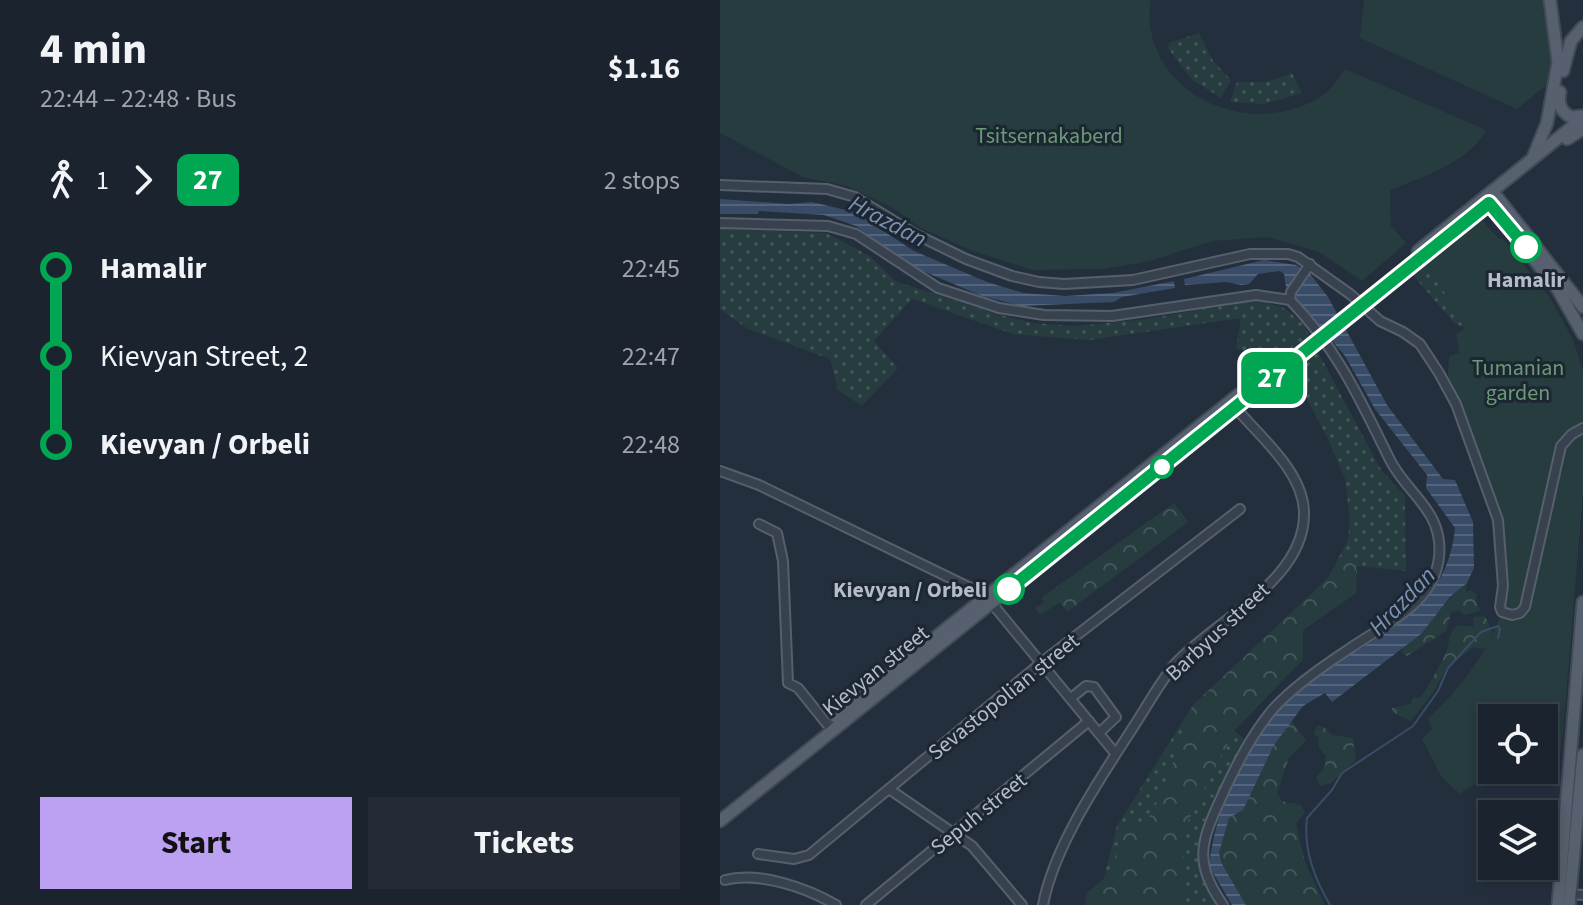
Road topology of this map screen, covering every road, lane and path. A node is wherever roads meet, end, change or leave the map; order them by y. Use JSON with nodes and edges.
{"nodes":[{"id":1,"x":1550,"y":0,"type":"edge"},
{"id":2,"x":1583,"y":27,"type":"edge"},
{"id":3,"x":1583,"y":117,"type":"edge"},
{"id":4,"x":1583,"y":128,"type":"edge"},
{"id":5,"x":1533,"y":158,"type":"junction"},
{"id":6,"x":720,"y":185,"type":"edge"},
{"id":7,"x":1490,"y":197,"type":"junction"},
{"id":8,"x":720,"y":223,"type":"edge"},
{"id":9,"x":1421,"y":254,"type":"dead end"},
{"id":10,"x":1307,"y":267,"type":"junction"},
{"id":11,"x":1290,"y":296,"type":"junction"},
{"id":12,"x":1583,"y":307,"type":"edge"},
{"id":13,"x":1583,"y":334,"type":"edge"},
{"id":14,"x":1239,"y":401,"type":"joint"},
{"id":15,"x":1583,"y":428,"type":"edge"},
{"id":16,"x":720,"y":471,"type":"edge"},
{"id":17,"x":1240,"y":509,"type":"dead end"},
{"id":18,"x":759,"y":524,"type":"dead end"},
{"id":19,"x":989,"y":598,"type":"junction"},
{"id":20,"x":1583,"y":602,"type":"edge"},
{"id":21,"x":1042,"y":662,"type":"junction"},
{"id":22,"x":872,"y":692,"type":"junction"},
{"id":23,"x":1071,"y":698,"type":"junction"},
{"id":24,"x":1578,"y":718,"type":"edge"},
{"id":25,"x":1089,"y":721,"type":"junction"},
{"id":26,"x":827,"y":724,"type":"junction"},
{"id":27,"x":1099,"y":733,"type":"junction"},
{"id":28,"x":1115,"y":753,"type":"junction"},
{"id":29,"x":1583,"y":755,"type":"edge"},
{"id":30,"x":889,"y":789,"type":"junction"},
{"id":31,"x":720,"y":811,"type":"edge"},
{"id":32,"x":720,"y":821,"type":"edge"},
{"id":33,"x":953,"y":833,"type":"junction"},
{"id":34,"x":758,"y":854,"type":"dead end"},
{"id":35,"x":725,"y":880,"type":"dead end"},
{"id":36,"x":1574,"y":898,"type":"edge"},
{"id":37,"x":836,"y":905,"type":"edge"},
{"id":38,"x":866,"y":905,"type":"edge"},
{"id":39,"x":1022,"y":905,"type":"edge"},
{"id":40,"x":1043,"y":905,"type":"edge"},
{"id":41,"x":1223,"y":905,"type":"edge"},
{"id":42,"x":1558,"y":905,"type":"edge"}],
"edges":[{"from":1,"to":5,"type":"main road"},
{"from":2,"to":3,"type":"main road"},
{"from":3,"to":5,"type":"main road"},
{"from":4,"to":7,"type":"main road"},
{"from":5,"to":7,"type":"main road"},
{"from":6,"to":10,"type":"street"},
{"from":7,"to":9,"type":"main road"},
{"from":7,"to":12,"type":"main road"},
{"from":7,"to":13,"type":"main road"},
{"from":8,"to":11,"type":"street"},
{"from":10,"to":11,"type":"street"},
{"from":10,"to":15,"type":"street"},
{"from":11,"to":41,"type":"street"},
{"from":14,"to":19,"type":"main road","name":"Kievyan street"},
{"from":14,"to":28,"type":"street","name":"Barbyus street"},
{"from":16,"to":19,"type":"street"},
{"from":17,"to":21,"type":"street","name":"Sevastopolian street"},
{"from":18,"to":26,"type":"street"},
{"from":19,"to":21,"type":"street"},
{"from":19,"to":22,"type":"main road","name":"Kievyan street"},
{"from":20,"to":24,"type":"main road"},
{"from":21,"to":23,"type":"street"},
{"from":21,"to":30,"type":"street","name":"Sevastopolian street"},
{"from":22,"to":26,"type":"main road","name":"Kievyan street"},
{"from":22,"to":32,"type":"main road","name":"Kievyan street"},
{"from":23,"to":25,"type":"street"},
{"from":23,"to":27,"type":"street"},
{"from":24,"to":42,"type":"main road"},
{"from":25,"to":27,"type":"street"},
{"from":25,"to":33,"type":"street","name":"Sepuh street"},
{"from":26,"to":31,"type":"main road","name":"Kievyan street"},
{"from":27,"to":28,"type":"street"},
{"from":28,"to":40,"type":"street","name":"Barbyus street"},
{"from":29,"to":36,"type":"main road"},
{"from":30,"to":33,"type":"street"},
{"from":30,"to":34,"type":"street","name":"Sevastopolian street"},
{"from":33,"to":38,"type":"street","name":"Sepuh street"},
{"from":33,"to":39,"type":"street"},
{"from":35,"to":37,"type":"street"}]}
